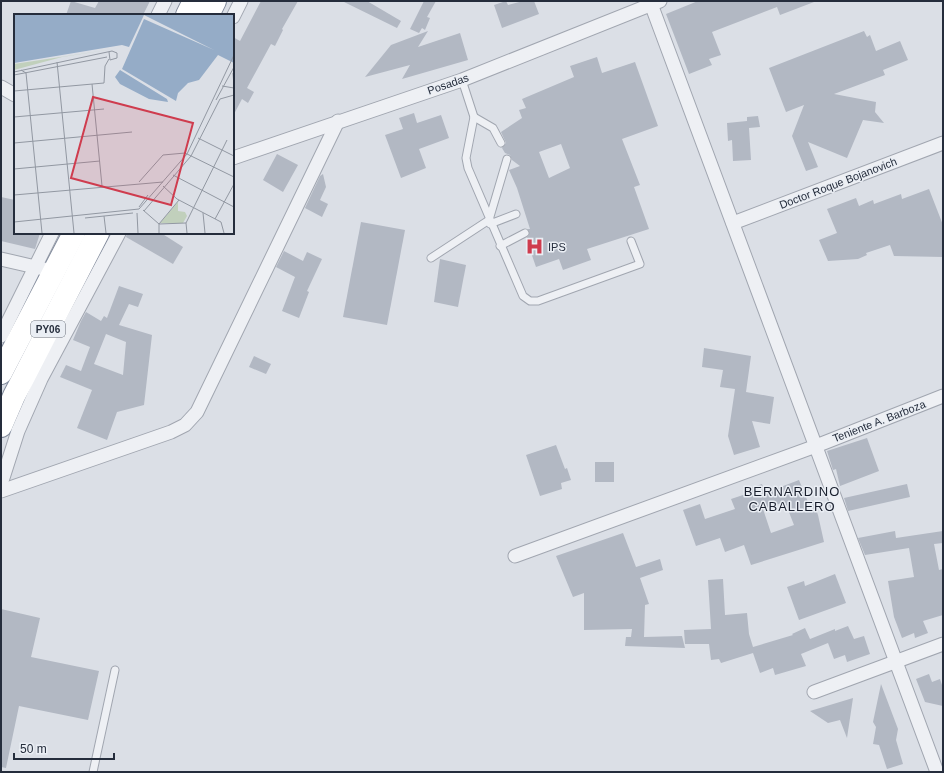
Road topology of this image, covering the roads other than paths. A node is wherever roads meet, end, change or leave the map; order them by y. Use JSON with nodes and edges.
{"nodes":[{"id":1,"x":165,"y":1,"type":"edge"},
{"id":2,"x":194,"y":1,"type":"edge"},
{"id":3,"x":216,"y":1,"type":"edge"},
{"id":4,"x":241,"y":1,"type":"edge"},
{"id":5,"x":656,"y":3,"type":"edge"},
{"id":6,"x":158,"y":14,"type":"edge"},
{"id":7,"x":187,"y":14,"type":"edge"},
{"id":8,"x":209,"y":14,"type":"edge"},
{"id":9,"x":234,"y":15,"type":"edge"},
{"id":10,"x":462,"y":80,"type":"junction"},
{"id":11,"x":1,"y":87,"type":"edge"},
{"id":12,"x":14,"y":94,"type":"edge"},
{"id":13,"x":474,"y":117,"type":"junction"},
{"id":14,"x":338,"y":121,"type":"junction"},
{"id":15,"x":501,"y":143,"type":"dead end"},
{"id":16,"x":943,"y":143,"type":"edge"},
{"id":17,"x":234,"y":158,"type":"edge"},
{"id":18,"x":507,"y":159,"type":"dead end"},
{"id":19,"x":516,"y":214,"type":"dead end"},
{"id":20,"x":490,"y":222,"type":"junction"},
{"id":21,"x":733,"y":223,"type":"junction"},
{"id":22,"x":525,"y":233,"type":"dead end"},
{"id":23,"x":52,"y":234,"type":"edge"},
{"id":24,"x":73,"y":234,"type":"edge"},
{"id":25,"x":98,"y":234,"type":"edge"},
{"id":26,"x":118,"y":234,"type":"edge"},
{"id":27,"x":631,"y":241,"type":"dead end"},
{"id":28,"x":500,"y":246,"type":"junction"},
{"id":29,"x":431,"y":258,"type":"dead end"},
{"id":30,"x":1,"y":259,"type":"edge"},
{"id":31,"x":45,"y":269,"type":"junction"},
{"id":32,"x":83,"y":280,"type":"junction"},
{"id":33,"x":1,"y":336,"type":"edge"},
{"id":34,"x":1,"y":373,"type":"edge"},
{"id":35,"x":943,"y":396,"type":"edge"},
{"id":36,"x":1,"y":426,"type":"edge"},
{"id":37,"x":816,"y":446,"type":"junction"},
{"id":38,"x":1,"y":484,"type":"edge"},
{"id":39,"x":1,"y":491,"type":"edge"},
{"id":40,"x":515,"y":556,"type":"dead end"},
{"id":41,"x":943,"y":644,"type":"edge"},
{"id":42,"x":896,"y":662,"type":"junction"},
{"id":43,"x":115,"y":670,"type":"dead end"},
{"id":44,"x":814,"y":692,"type":"dead end"},
{"id":45,"x":93,"y":772,"type":"edge"},
{"id":46,"x":937,"y":772,"type":"edge"}],
"edges":[{"from":1,"to":6,"type":"street"},
{"from":2,"to":7,"type":"highway"},
{"from":3,"to":8,"type":"highway"},
{"from":4,"to":9,"type":"street"},
{"from":5,"to":10,"type":"street","name":"Posadas"},
{"from":5,"to":21,"type":"street"},
{"from":10,"to":13,"type":"lane"},
{"from":10,"to":14,"type":"street","name":"Posadas"},
{"from":11,"to":12,"type":"street"},
{"from":13,"to":15,"type":"lane"},
{"from":13,"to":20,"type":"lane"},
{"from":14,"to":17,"type":"street","name":"Posadas"},
{"from":14,"to":39,"type":"street"},
{"from":16,"to":21,"type":"street","name":"Doctor Roque Bojanovich"},
{"from":18,"to":20,"type":"lane"},
{"from":19,"to":20,"type":"lane"},
{"from":20,"to":28,"type":"lane"},
{"from":20,"to":29,"type":"lane"},
{"from":21,"to":37,"type":"street"},
{"from":22,"to":28,"type":"lane"},
{"from":23,"to":31,"type":"street"},
{"from":24,"to":31,"type":"highway","number":"PY06"},
{"from":25,"to":32,"type":"highway","number":"PY06"},
{"from":26,"to":32,"type":"street"},
{"from":27,"to":28,"type":"lane"},
{"from":30,"to":31,"type":"street"},
{"from":31,"to":33,"type":"street"},
{"from":31,"to":34,"type":"highway","number":"PY06"},
{"from":32,"to":36,"type":"highway","number":"PY06"},
{"from":32,"to":38,"type":"street"},
{"from":35,"to":37,"type":"street","name":"Teniente A. Barboza"},
{"from":37,"to":40,"type":"street","name":"Teniente A. Barboza"},
{"from":37,"to":42,"type":"street"},
{"from":41,"to":42,"type":"street"},
{"from":42,"to":44,"type":"street"},
{"from":42,"to":46,"type":"street"},
{"from":43,"to":45,"type":"lane"}]}
